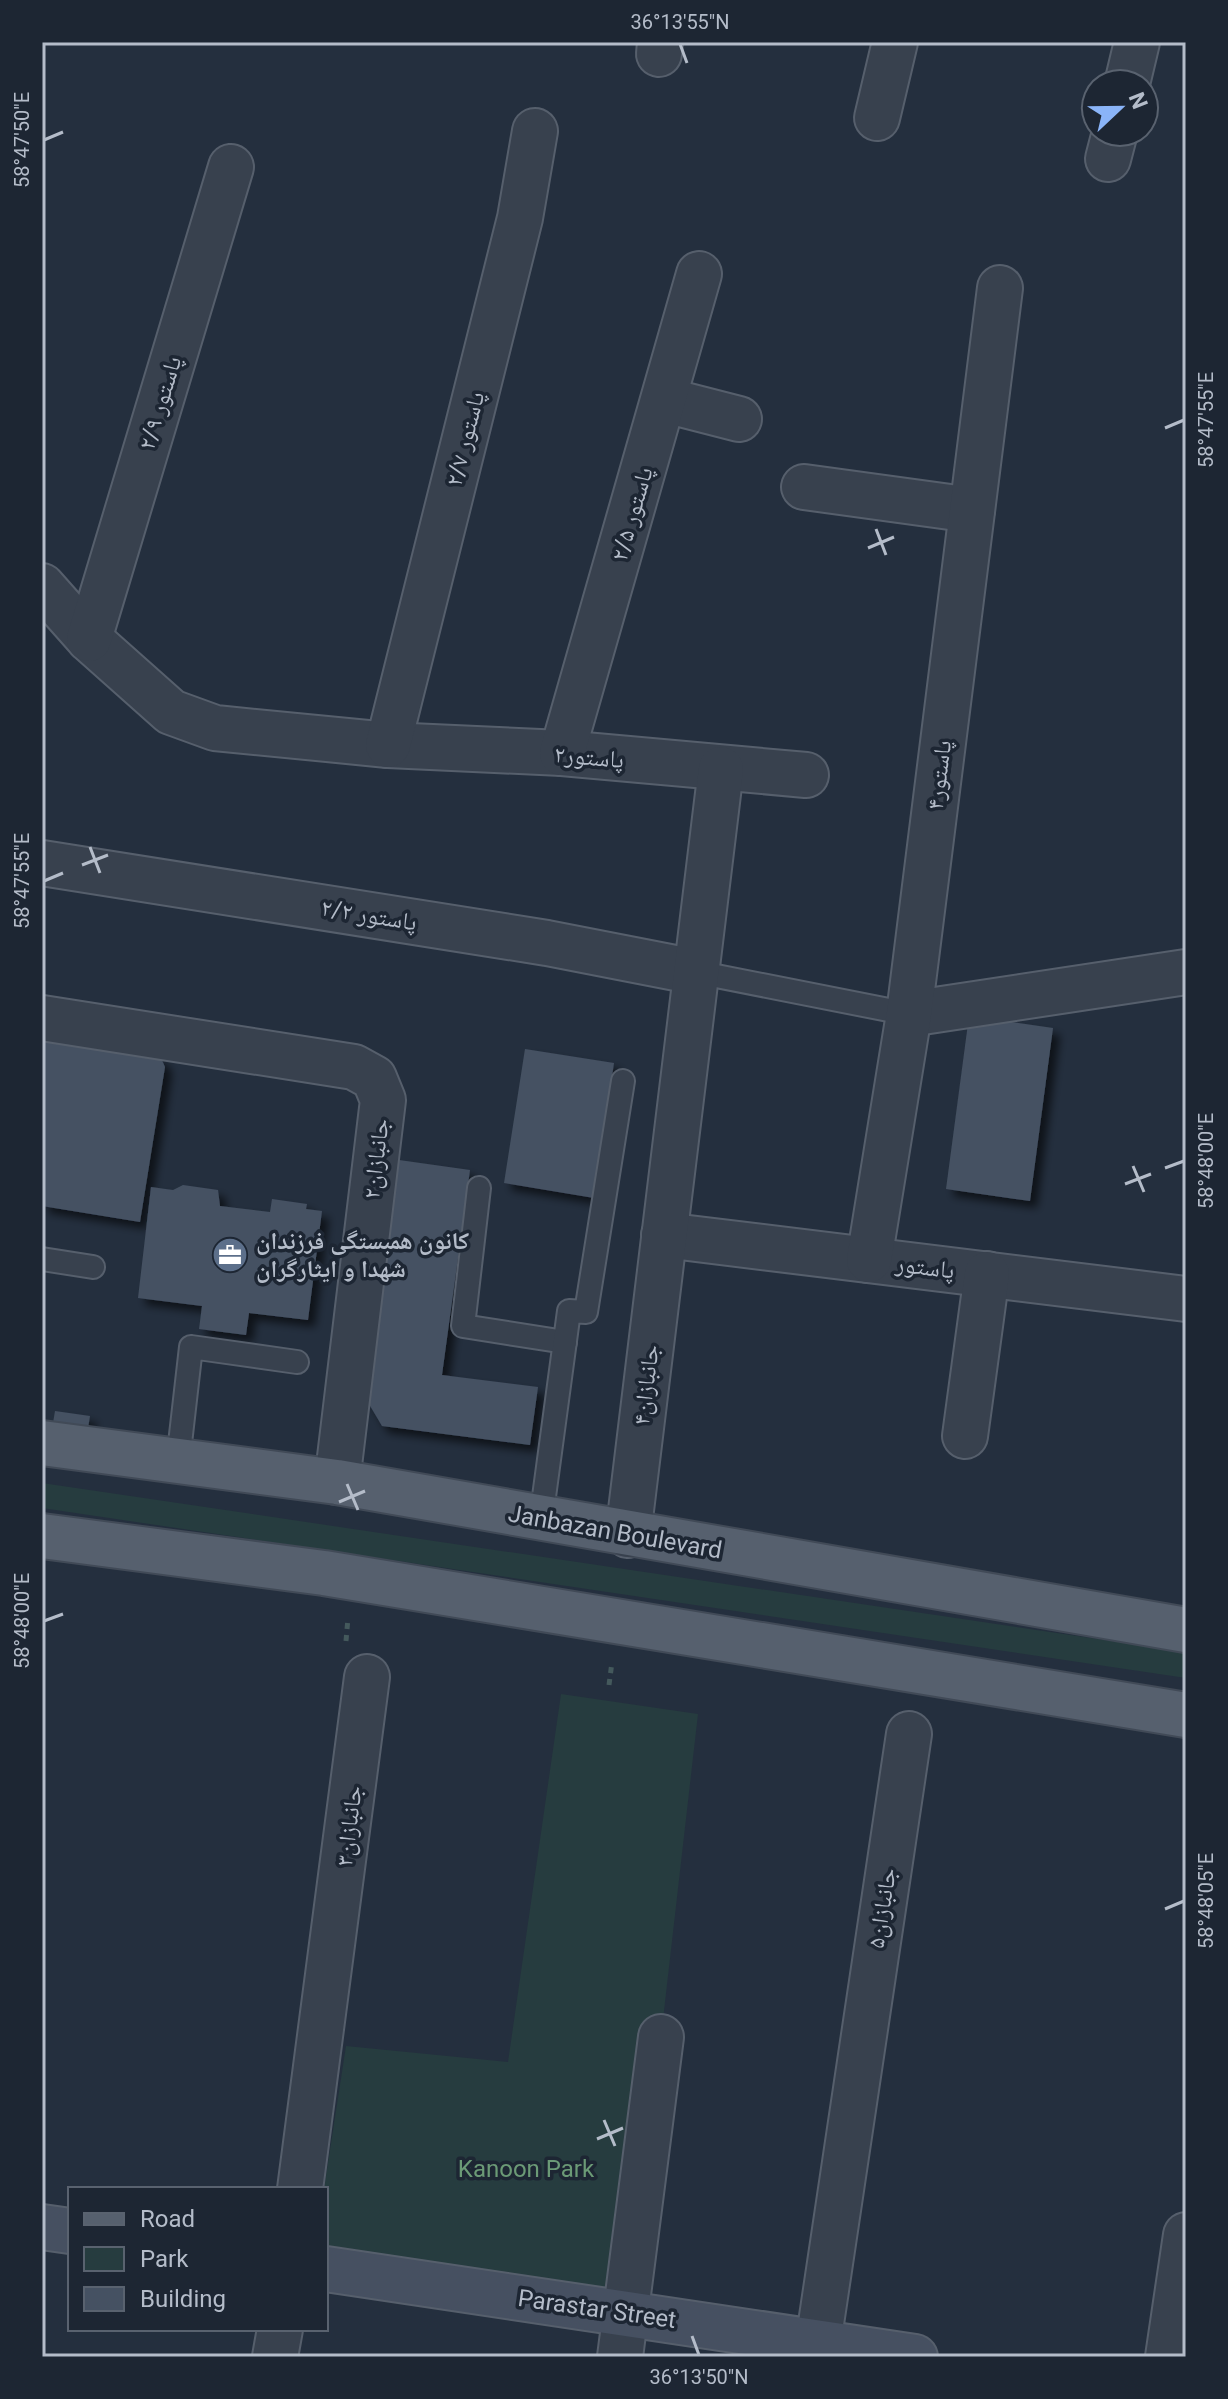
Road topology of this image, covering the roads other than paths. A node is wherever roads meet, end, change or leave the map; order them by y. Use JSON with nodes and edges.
{"nodes":[{"id":1,"x":895,"y":42,"type":"edge"},
{"id":2,"x":1137,"y":42,"type":"edge"},
{"id":3,"x":1131,"y":68,"type":"edge"},
{"id":4,"x":877,"y":118,"type":"dead end"},
{"id":5,"x":535,"y":131,"type":"dead end"},
{"id":6,"x":231,"y":167,"type":"dead end"},
{"id":7,"x":699,"y":274,"type":"dead end"},
{"id":8,"x":1000,"y":288,"type":"dead end"},
{"id":9,"x":665,"y":400,"type":"junction"},
{"id":10,"x":739,"y":419,"type":"dead end"},
{"id":11,"x":804,"y":487,"type":"dead end"},
{"id":12,"x":972,"y":510,"type":"junction"},
{"id":13,"x":42,"y":586,"type":"edge"},
{"id":14,"x":89,"y":639,"type":"junction"},
{"id":15,"x":388,"y":745,"type":"junction"},
{"id":16,"x":562,"y":753,"type":"junction"},
{"id":17,"x":721,"y":769,"type":"junction"},
{"id":18,"x":806,"y":775,"type":"dead end"},
{"id":19,"x":42,"y":863,"type":"edge"},
{"id":20,"x":696,"y":972,"type":"junction"},
{"id":21,"x":1186,"y":972,"type":"edge"},
{"id":22,"x":909,"y":1014,"type":"junction"},
{"id":23,"x":42,"y":1018,"type":"edge"},
{"id":24,"x":623,"y":1081,"type":"dead end"},
{"id":25,"x":479,"y":1188,"type":"dead end"},
{"id":26,"x":664,"y":1235,"type":"junction"},
{"id":27,"x":42,"y":1259,"type":"edge"},
{"id":28,"x":869,"y":1260,"type":"junction"},
{"id":29,"x":93,"y":1267,"type":"dead end"},
{"id":30,"x":987,"y":1274,"type":"junction"},
{"id":31,"x":1186,"y":1299,"type":"edge"},
{"id":32,"x":565,"y":1342,"type":"junction"},
{"id":33,"x":297,"y":1362,"type":"dead end"},
{"id":34,"x":965,"y":1436,"type":"dead end"},
{"id":35,"x":42,"y":1443,"type":"edge"},
{"id":36,"x":178,"y":1461,"type":"junction"},
{"id":37,"x":337,"y":1482,"type":"junction"},
{"id":38,"x":541,"y":1519,"type":"junction"},
{"id":39,"x":628,"y":1535,"type":"junction"},
{"id":40,"x":42,"y":1536,"type":"edge"},
{"id":41,"x":1186,"y":1630,"type":"edge"},
{"id":42,"x":367,"y":1677,"type":"dead end"},
{"id":43,"x":1186,"y":1715,"type":"edge"},
{"id":44,"x":909,"y":1734,"type":"dead end"},
{"id":45,"x":661,"y":2037,"type":"dead end"},
{"id":46,"x":300,"y":2187,"type":"edge"},
{"id":47,"x":42,"y":2227,"type":"edge"},
{"id":48,"x":68,"y":2231,"type":"edge"},
{"id":49,"x":1186,"y":2235,"type":"edge"},
{"id":50,"x":328,"y":2269,"type":"edge"},
{"id":51,"x":626,"y":2314,"type":"junction"},
{"id":52,"x":280,"y":2331,"type":"edge"},
{"id":53,"x":817,"y":2350,"type":"edge"},
{"id":54,"x":275,"y":2357,"type":"edge"},
{"id":55,"x":620,"y":2357,"type":"edge"},
{"id":56,"x":915,"y":2357,"type":"edge"},
{"id":57,"x":1168,"y":2357,"type":"edge"}],
"edges":[{"from":1,"to":4,"type":"street"},
{"from":2,"to":3,"type":"street"},
{"from":5,"to":15,"type":"street","name":"پاستور ۲/۷"},
{"from":6,"to":14,"type":"street","name":"پاستور ۲/۹"},
{"from":7,"to":9,"type":"street","name":"پاستور ۲/۵"},
{"from":8,"to":12,"type":"street","name":"پاستور۴"},
{"from":9,"to":10,"type":"street"},
{"from":9,"to":16,"type":"street","name":"پاستور ۲/۵"},
{"from":11,"to":12,"type":"street"},
{"from":12,"to":22,"type":"street","name":"پاستور۴"},
{"from":13,"to":14,"type":"street","name":"پاستور۲"},
{"from":14,"to":15,"type":"street","name":"پاستور۲"},
{"from":15,"to":16,"type":"street","name":"پاستور۲"},
{"from":16,"to":17,"type":"street","name":"پاستور۲"},
{"from":17,"to":18,"type":"street","name":"پاستور۲"},
{"from":17,"to":20,"type":"street"},
{"from":19,"to":20,"type":"street","name":"پاستور ۲/۲"},
{"from":20,"to":22,"type":"lane"},
{"from":20,"to":26,"type":"street"},
{"from":21,"to":22,"type":"street"},
{"from":22,"to":28,"type":"street","name":"پاستور۴"},
{"from":23,"to":37,"type":"street","name":"جانبازان۲"},
{"from":24,"to":32,"type":"lane"},
{"from":25,"to":32,"type":"lane"},
{"from":26,"to":28,"type":"street","name":"پاستور"},
{"from":26,"to":39,"type":"street","name":"جانبازان۴"},
{"from":27,"to":29,"type":"lane"},
{"from":28,"to":30,"type":"street","name":"پاستور"},
{"from":30,"to":31,"type":"street","name":"پاستور"},
{"from":30,"to":34,"type":"street"},
{"from":32,"to":38,"type":"lane"},
{"from":33,"to":36,"type":"lane"},
{"from":35,"to":36,"type":"main road","name":"Janbazan Boulevard"},
{"from":36,"to":37,"type":"main road","name":"Janbazan Boulevard"},
{"from":37,"to":38,"type":"main road","name":"Janbazan Boulevard"},
{"from":38,"to":39,"type":"main road","name":"Janbazan Boulevard"},
{"from":39,"to":41,"type":"main road","name":"Janbazan Boulevard"},
{"from":40,"to":43,"type":"main road"},
{"from":42,"to":46,"type":"street","name":"جانبازان۳"},
{"from":44,"to":53,"type":"street","name":"جانبازان۵"},
{"from":45,"to":51,"type":"street"},
{"from":47,"to":48,"type":"street"},
{"from":49,"to":57,"type":"street"},
{"from":50,"to":51,"type":"street","name":"Parastar Street"},
{"from":51,"to":53,"type":"street","name":"Parastar Street"},
{"from":51,"to":55,"type":"street"},
{"from":52,"to":54,"type":"street"},
{"from":53,"to":56,"type":"street","name":"Parastar Street"}]}
